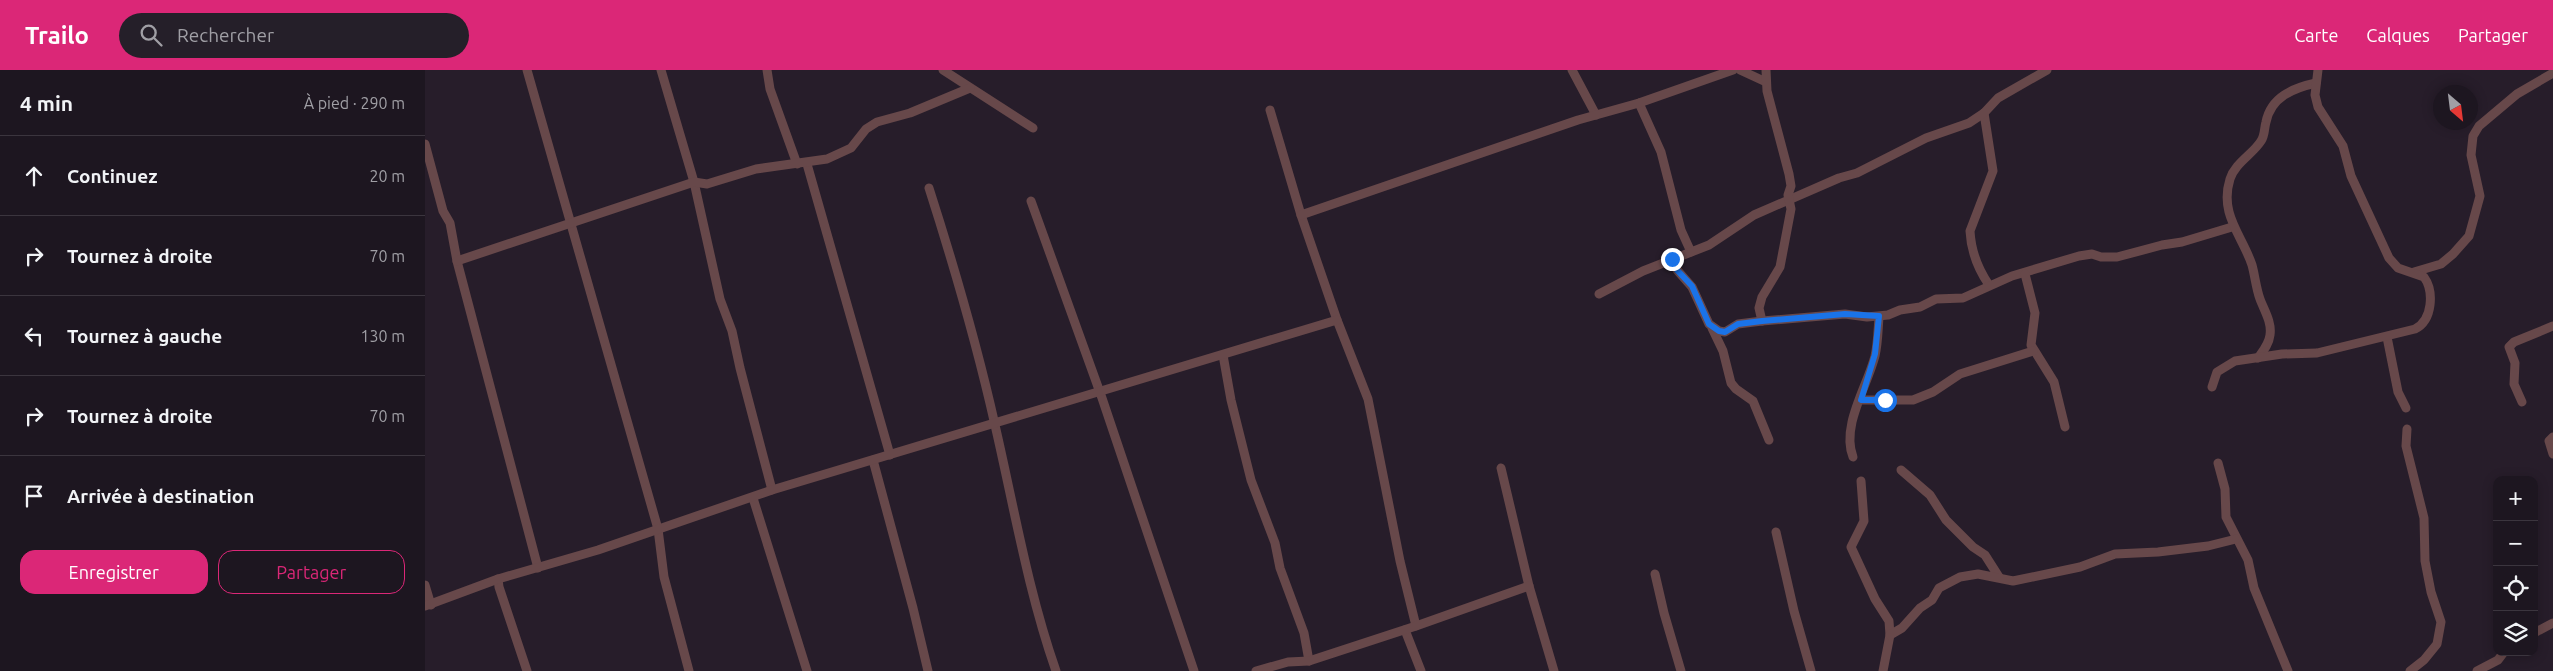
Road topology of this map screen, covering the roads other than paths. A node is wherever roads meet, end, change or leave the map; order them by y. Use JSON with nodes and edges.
{"nodes":[{"id":1,"x":527,"y":70,"type":"edge"},
{"id":2,"x":661,"y":70,"type":"edge"},
{"id":3,"x":767,"y":70,"type":"edge"},
{"id":4,"x":943,"y":70,"type":"edge"},
{"id":5,"x":1571,"y":70,"type":"edge"},
{"id":6,"x":1733,"y":70,"type":"edge"},
{"id":7,"x":1740,"y":70,"type":"edge"},
{"id":8,"x":1766,"y":70,"type":"edge"},
{"id":9,"x":2047,"y":70,"type":"edge"},
{"id":10,"x":2318,"y":70,"type":"edge"},
{"id":11,"x":2553,"y":73,"type":"edge"},
{"id":12,"x":1766,"y":82,"type":"junction"},
{"id":13,"x":2316,"y":83,"type":"junction"},
{"id":14,"x":970,"y":88,"type":"junction"},
{"id":15,"x":1639,"y":103,"type":"junction"},
{"id":16,"x":1270,"y":110,"type":"dead end"},
{"id":17,"x":1984,"y":113,"type":"junction"},
{"id":18,"x":1596,"y":115,"type":"junction"},
{"id":19,"x":1033,"y":128,"type":"dead end"},
{"id":20,"x":425,"y":144,"type":"edge"},
{"id":21,"x":797,"y":164,"type":"junction"},
{"id":22,"x":807,"y":164,"type":"junction"},
{"id":23,"x":694,"y":182,"type":"junction"},
{"id":24,"x":929,"y":188,"type":"dead end"},
{"id":25,"x":1788,"y":201,"type":"junction"},
{"id":26,"x":1031,"y":202,"type":"dead end"},
{"id":27,"x":1301,"y":215,"type":"junction"},
{"id":28,"x":570,"y":222,"type":"junction"},
{"id":29,"x":2232,"y":227,"type":"junction"},
{"id":30,"x":1691,"y":252,"type":"junction"},
{"id":31,"x":1672,"y":259,"type":"junction"},
{"id":32,"x":457,"y":261,"type":"junction"},
{"id":33,"x":2414,"y":272,"type":"junction"},
{"id":34,"x":2025,"y":274,"type":"junction"},
{"id":35,"x":1989,"y":285,"type":"junction"},
{"id":36,"x":1599,"y":294,"type":"dead end"},
{"id":37,"x":1879,"y":316,"type":"junction"},
{"id":38,"x":1337,"y":320,"type":"junction"},
{"id":39,"x":1762,"y":321,"type":"junction"},
{"id":40,"x":2553,"y":326,"type":"edge"},
{"id":41,"x":1712,"y":327,"type":"junction"},
{"id":42,"x":2387,"y":337,"type":"junction"},
{"id":43,"x":2033,"y":352,"type":"junction"},
{"id":44,"x":1223,"y":355,"type":"junction"},
{"id":45,"x":2258,"y":358,"type":"junction"},
{"id":46,"x":2212,"y":387,"type":"dead end"},
{"id":47,"x":1099,"y":392,"type":"junction"},
{"id":48,"x":1861,"y":400,"type":"junction"},
{"id":49,"x":2522,"y":402,"type":"dead end"},
{"id":50,"x":2406,"y":408,"type":"dead end"},
{"id":51,"x":995,"y":423,"type":"junction"},
{"id":52,"x":2065,"y":427,"type":"dead end"},
{"id":53,"x":2407,"y":429,"type":"dead end"},
{"id":54,"x":2553,"y":437,"type":"edge"},
{"id":55,"x":1769,"y":440,"type":"dead end"},
{"id":56,"x":2553,"y":454,"type":"edge"},
{"id":57,"x":889,"y":455,"type":"junction"},
{"id":58,"x":1853,"y":457,"type":"dead end"},
{"id":59,"x":873,"y":460,"type":"junction"},
{"id":60,"x":2218,"y":463,"type":"dead end"},
{"id":61,"x":1501,"y":468,"type":"dead end"},
{"id":62,"x":1901,"y":470,"type":"dead end"},
{"id":63,"x":1861,"y":481,"type":"dead end"},
{"id":64,"x":772,"y":490,"type":"junction"},
{"id":65,"x":753,"y":498,"type":"junction"},
{"id":66,"x":658,"y":529,"type":"junction"},
{"id":67,"x":1776,"y":532,"type":"dead end"},
{"id":68,"x":2236,"y":539,"type":"junction"},
{"id":69,"x":538,"y":568,"type":"junction"},
{"id":70,"x":1655,"y":574,"type":"dead end"},
{"id":71,"x":1999,"y":577,"type":"junction"},
{"id":72,"x":498,"y":580,"type":"junction"},
{"id":73,"x":425,"y":585,"type":"edge"},
{"id":74,"x":1529,"y":586,"type":"junction"},
{"id":75,"x":428,"y":606,"type":"edge"},
{"id":76,"x":2553,"y":623,"type":"edge"},
{"id":77,"x":1416,"y":626,"type":"junction"},
{"id":78,"x":1405,"y":630,"type":"junction"},
{"id":79,"x":2538,"y":631,"type":"edge"},
{"id":80,"x":1889,"y":635,"type":"junction"},
{"id":81,"x":2501,"y":656,"type":"edge"},
{"id":82,"x":1305,"y":665,"type":"edge"},
{"id":83,"x":527,"y":671,"type":"edge"},
{"id":84,"x":689,"y":671,"type":"edge"},
{"id":85,"x":807,"y":671,"type":"edge"},
{"id":86,"x":928,"y":671,"type":"edge"},
{"id":87,"x":1056,"y":671,"type":"edge"},
{"id":88,"x":1195,"y":671,"type":"edge"},
{"id":89,"x":1256,"y":671,"type":"edge"},
{"id":90,"x":1421,"y":671,"type":"edge"},
{"id":91,"x":1554,"y":671,"type":"edge"},
{"id":92,"x":1681,"y":671,"type":"edge"},
{"id":93,"x":1811,"y":671,"type":"edge"},
{"id":94,"x":1883,"y":671,"type":"edge"},
{"id":95,"x":2288,"y":671,"type":"edge"},
{"id":96,"x":2411,"y":671,"type":"edge"},
{"id":97,"x":2477,"y":671,"type":"edge"}],
"edges":[{"from":1,"to":28,"type":"street"},
{"from":2,"to":23,"type":"street"},
{"from":3,"to":21,"type":"street"},
{"from":4,"to":14,"type":"street"},
{"from":5,"to":18,"type":"street"},
{"from":6,"to":15,"type":"street"},
{"from":7,"to":12,"type":"street"},
{"from":8,"to":12,"type":"street"},
{"from":9,"to":17,"type":"street"},
{"from":10,"to":13,"type":"street"},
{"from":11,"to":33,"type":"street"},
{"from":12,"to":25,"type":"street"},
{"from":13,"to":29,"type":"street"},
{"from":13,"to":33,"type":"street"},
{"from":14,"to":19,"type":"street"},
{"from":14,"to":22,"type":"street"},
{"from":15,"to":18,"type":"street"},
{"from":15,"to":30,"type":"street"},
{"from":16,"to":27,"type":"street"},
{"from":17,"to":25,"type":"street"},
{"from":17,"to":35,"type":"street"},
{"from":18,"to":27,"type":"street"},
{"from":20,"to":32,"type":"street"},
{"from":21,"to":22,"type":"street"},
{"from":21,"to":23,"type":"street"},
{"from":22,"to":57,"type":"street"},
{"from":23,"to":28,"type":"street"},
{"from":23,"to":64,"type":"street"},
{"from":24,"to":51,"type":"street"},
{"from":25,"to":30,"type":"street"},
{"from":25,"to":39,"type":"street"},
{"from":26,"to":47,"type":"street"},
{"from":27,"to":38,"type":"street"},
{"from":28,"to":32,"type":"street"},
{"from":28,"to":66,"type":"street"},
{"from":29,"to":34,"type":"street"},
{"from":29,"to":45,"type":"street"},
{"from":30,"to":31,"type":"street"},
{"from":31,"to":36,"type":"street"},
{"from":31,"to":41,"type":"street"},
{"from":32,"to":69,"type":"street"},
{"from":33,"to":42,"type":"street"},
{"from":34,"to":35,"type":"street"},
{"from":34,"to":43,"type":"street"},
{"from":35,"to":37,"type":"street"},
{"from":37,"to":39,"type":"street"},
{"from":37,"to":48,"type":"street"},
{"from":38,"to":44,"type":"street"},
{"from":38,"to":77,"type":"street"},
{"from":39,"to":41,"type":"street"},
{"from":40,"to":49,"type":"street"},
{"from":41,"to":55,"type":"street"},
{"from":42,"to":45,"type":"street"},
{"from":42,"to":50,"type":"street"},
{"from":43,"to":48,"type":"street"},
{"from":43,"to":52,"type":"street"},
{"from":44,"to":47,"type":"street"},
{"from":44,"to":82,"type":"street"},
{"from":45,"to":46,"type":"street"},
{"from":47,"to":51,"type":"street"},
{"from":47,"to":88,"type":"street"},
{"from":48,"to":58,"type":"street"},
{"from":51,"to":57,"type":"street"},
{"from":51,"to":87,"type":"street"},
{"from":53,"to":96,"type":"street"},
{"from":54,"to":56,"type":"street"},
{"from":57,"to":59,"type":"street"},
{"from":59,"to":64,"type":"street"},
{"from":59,"to":86,"type":"street"},
{"from":60,"to":68,"type":"street"},
{"from":61,"to":74,"type":"street"},
{"from":62,"to":71,"type":"street"},
{"from":63,"to":80,"type":"street"},
{"from":64,"to":65,"type":"street"},
{"from":65,"to":66,"type":"street"},
{"from":65,"to":85,"type":"street"},
{"from":66,"to":69,"type":"street"},
{"from":66,"to":84,"type":"street"},
{"from":67,"to":93,"type":"street"},
{"from":68,"to":71,"type":"street"},
{"from":68,"to":95,"type":"street"},
{"from":69,"to":72,"type":"street"},
{"from":70,"to":92,"type":"street"},
{"from":71,"to":80,"type":"street"},
{"from":72,"to":75,"type":"street"},
{"from":72,"to":83,"type":"street"},
{"from":73,"to":75,"type":"street"},
{"from":74,"to":77,"type":"street"},
{"from":74,"to":91,"type":"street"},
{"from":76,"to":79,"type":"street"},
{"from":77,"to":78,"type":"street"},
{"from":78,"to":82,"type":"street"},
{"from":78,"to":90,"type":"street"},
{"from":80,"to":94,"type":"street"},
{"from":81,"to":97,"type":"street"},
{"from":82,"to":89,"type":"street"}]}
